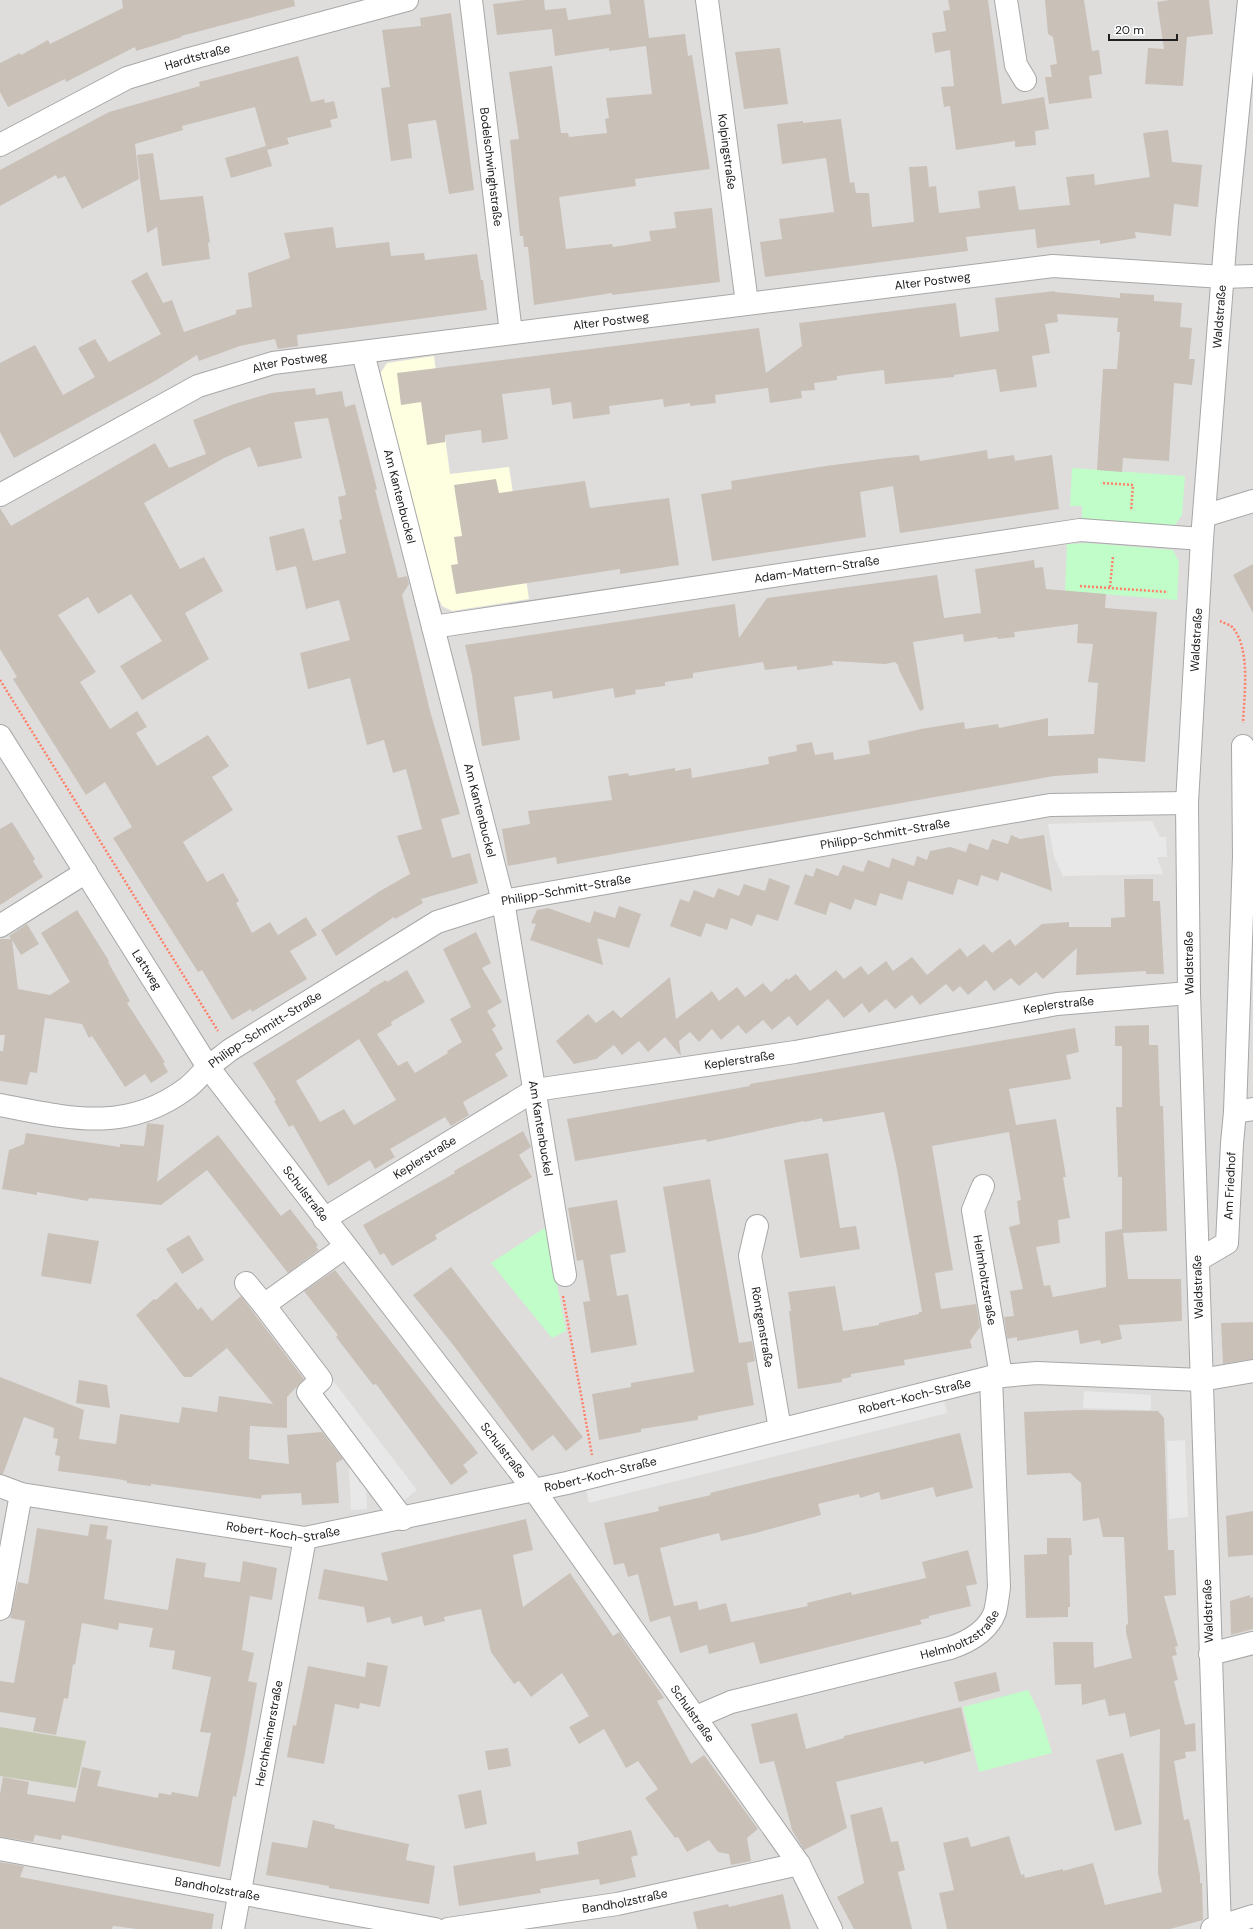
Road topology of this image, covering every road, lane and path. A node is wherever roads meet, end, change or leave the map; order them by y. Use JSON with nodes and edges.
{"nodes":[{"id":1,"x":407,"y":0,"type":"edge"},
{"id":2,"x":471,"y":0,"type":"edge"},
{"id":3,"x":707,"y":0,"type":"edge"},
{"id":4,"x":1006,"y":0,"type":"edge"},
{"id":5,"x":1249,"y":0,"type":"edge"},
{"id":6,"x":1025,"y":80,"type":"dead end"},
{"id":7,"x":0,"y":145,"type":"edge"},
{"id":8,"x":1253,"y":276,"type":"edge"},
{"id":9,"x":1223,"y":277,"type":"junction"},
{"id":10,"x":747,"y":303,"type":"junction"},
{"id":11,"x":511,"y":333,"type":"junction"},
{"id":12,"x":363,"y":352,"type":"junction"},
{"id":13,"x":1103,"y":483,"type":"dead end"},
{"id":14,"x":0,"y":495,"type":"edge"},
{"id":15,"x":1253,"y":501,"type":"edge"},
{"id":16,"x":1204,"y":516,"type":"junction"},
{"id":17,"x":1122,"y":534,"type":"junction"},
{"id":18,"x":1202,"y":539,"type":"junction"},
{"id":19,"x":1080,"y":586,"type":"dead end"},
{"id":20,"x":1110,"y":587,"type":"junction"},
{"id":21,"x":1168,"y":592,"type":"dead end"},
{"id":22,"x":1214,"y":618,"type":"dead end"},
{"id":23,"x":433,"y":627,"type":"junction"},
{"id":24,"x":0,"y":680,"type":"edge"},
{"id":25,"x":0,"y":736,"type":"edge"},
{"id":26,"x":1243,"y":746,"type":"joint"},
{"id":27,"x":1187,"y":803,"type":"junction"},
{"id":28,"x":86,"y":872,"type":"junction"},
{"id":29,"x":503,"y":901,"type":"junction"},
{"id":30,"x":0,"y":926,"type":"edge"},
{"id":31,"x":1189,"y":993,"type":"junction"},
{"id":32,"x":230,"y":1050,"type":"junction"},
{"id":33,"x":208,"y":1067,"type":"junction"},
{"id":34,"x":535,"y":1090,"type":"junction"},
{"id":35,"x":0,"y":1105,"type":"edge"},
{"id":36,"x":1244,"y":1111,"type":"edge"},
{"id":37,"x":983,"y":1186,"type":"dead end"},
{"id":38,"x":324,"y":1219,"type":"junction"},
{"id":39,"x":757,"y":1226,"type":"dead end"},
{"id":40,"x":345,"y":1247,"type":"junction"},
{"id":41,"x":1198,"y":1260,"type":"junction"},
{"id":42,"x":565,"y":1275,"type":"joint"},
{"id":43,"x":246,"y":1283,"type":"dead end"},
{"id":44,"x":264,"y":1305,"type":"junction"},
{"id":45,"x":1253,"y":1371,"type":"edge"},
{"id":46,"x":996,"y":1376,"type":"junction"},
{"id":47,"x":1201,"y":1380,"type":"junction"},
{"id":48,"x":780,"y":1429,"type":"junction"},
{"id":49,"x":596,"y":1475,"type":"junction"},
{"id":50,"x":0,"y":1486,"type":"edge"},
{"id":51,"x":534,"y":1490,"type":"junction"},
{"id":52,"x":21,"y":1494,"type":"junction"},
{"id":53,"x":404,"y":1519,"type":"junction"},
{"id":54,"x":306,"y":1538,"type":"junction"},
{"id":55,"x":0,"y":1609,"type":"edge"},
{"id":56,"x":1253,"y":1643,"type":"edge"},
{"id":57,"x":1210,"y":1654,"type":"junction"},
{"id":58,"x":696,"y":1717,"type":"junction"},
{"id":59,"x":0,"y":1849,"type":"edge"},
{"id":60,"x":799,"y":1864,"type":"junction"},
{"id":61,"x":240,"y":1893,"type":"junction"},
{"id":62,"x":1253,"y":1916,"type":"edge"},
{"id":63,"x":1217,"y":1928,"type":"edge"},
{"id":64,"x":233,"y":1929,"type":"edge"},
{"id":65,"x":435,"y":1929,"type":"edge"},
{"id":66,"x":448,"y":1929,"type":"edge"},
{"id":67,"x":831,"y":1929,"type":"edge"}],
"edges":[{"from":1,"to":7,"type":"street","name":"Hardtstraße"},
{"from":2,"to":11,"type":"street","name":"Bodelschwinghstraße"},
{"from":3,"to":10,"type":"street","name":"Kolpingstraße"},
{"from":4,"to":6,"type":"street"},
{"from":5,"to":9,"type":"street","name":"Waldstraße"},
{"from":8,"to":9,"type":"street","name":"Alter Postweg"},
{"from":9,"to":10,"type":"street","name":"Alter Postweg"},
{"from":9,"to":16,"type":"street","name":"Waldstraße"},
{"from":10,"to":11,"type":"street","name":"Alter Postweg"},
{"from":11,"to":12,"type":"street","name":"Alter Postweg"},
{"from":12,"to":14,"type":"street","name":"Alter Postweg"},
{"from":12,"to":23,"type":"street","name":"Am Kantenbuckel"},
{"from":13,"to":17,"type":"path"},
{"from":15,"to":16,"type":"street"},
{"from":16,"to":18,"type":"street","name":"Waldstraße"},
{"from":17,"to":18,"type":"street","name":"Adam-Mattern-Straße"},
{"from":17,"to":20,"type":"path"},
{"from":17,"to":23,"type":"street","name":"Adam-Mattern-Straße"},
{"from":18,"to":27,"type":"street","name":"Waldstraße"},
{"from":19,"to":20,"type":"path"},
{"from":20,"to":21,"type":"path"},
{"from":22,"to":26,"type":"path"},
{"from":23,"to":29,"type":"street","name":"Am Kantenbuckel"},
{"from":24,"to":32,"type":"path"},
{"from":25,"to":28,"type":"street","name":"Lattweg"},
{"from":26,"to":36,"type":"street"},
{"from":27,"to":29,"type":"street","name":"Philipp-Schmitt-Straße"},
{"from":27,"to":31,"type":"street","name":"Waldstraße"},
{"from":28,"to":30,"type":"street"},
{"from":28,"to":33,"type":"street","name":"Lattweg"},
{"from":29,"to":32,"type":"street","name":"Philipp-Schmitt-Straße"},
{"from":29,"to":34,"type":"street","name":"Am Kantenbuckel"},
{"from":31,"to":34,"type":"street","name":"Keplerstraße"},
{"from":31,"to":41,"type":"street","name":"Waldstraße"},
{"from":32,"to":33,"type":"street","name":"Philipp-Schmitt-Straße"},
{"from":33,"to":35,"type":"street","name":"Philipp-Schmitt-Straße"},
{"from":33,"to":38,"type":"street","name":"Schulstraße"},
{"from":34,"to":38,"type":"street","name":"Keplerstraße"},
{"from":34,"to":42,"type":"street","name":"Am Kantenbuckel"},
{"from":36,"to":41,"type":"street","name":"Am Friedhof"},
{"from":37,"to":46,"type":"street","name":"Helmholtzstraße"},
{"from":38,"to":40,"type":"street","name":"Schulstraße"},
{"from":39,"to":48,"type":"street","name":"Röntgenstraße"},
{"from":40,"to":44,"type":"street"},
{"from":40,"to":51,"type":"street","name":"Schulstraße"},
{"from":41,"to":47,"type":"street","name":"Waldstraße"},
{"from":42,"to":49,"type":"path"},
{"from":43,"to":44,"type":"street"},
{"from":44,"to":53,"type":"street"},
{"from":45,"to":47,"type":"street","name":"Robert-Koch-Straße"},
{"from":46,"to":47,"type":"street","name":"Robert-Koch-Straße"},
{"from":46,"to":48,"type":"street","name":"Robert-Koch-Straße"},
{"from":46,"to":58,"type":"street","name":"Helmholtzstraße"},
{"from":47,"to":57,"type":"street","name":"Waldstraße"},
{"from":48,"to":49,"type":"street","name":"Robert-Koch-Straße"},
{"from":49,"to":51,"type":"street","name":"Robert-Koch-Straße"},
{"from":50,"to":52,"type":"street","name":"Robert-Koch-Straße"},
{"from":51,"to":53,"type":"street","name":"Robert-Koch-Straße"},
{"from":51,"to":58,"type":"street","name":"Schulstraße"},
{"from":52,"to":54,"type":"street","name":"Robert-Koch-Straße"},
{"from":52,"to":55,"type":"street"},
{"from":53,"to":54,"type":"street","name":"Robert-Koch-Straße"},
{"from":54,"to":61,"type":"street","name":"Herchheimerstraße"},
{"from":56,"to":57,"type":"street"},
{"from":57,"to":63,"type":"street","name":"Waldstraße"},
{"from":58,"to":60,"type":"street","name":"Schulstraße"},
{"from":59,"to":61,"type":"street","name":"Bandholzstraße"},
{"from":60,"to":66,"type":"street","name":"Bandholzstraße"},
{"from":60,"to":67,"type":"street","name":"Schulstraße"},
{"from":61,"to":64,"type":"street","name":"Herchheimerstraße"},
{"from":61,"to":65,"type":"street","name":"Bandholzstraße"},
{"from":62,"to":63,"type":"street"}]}
